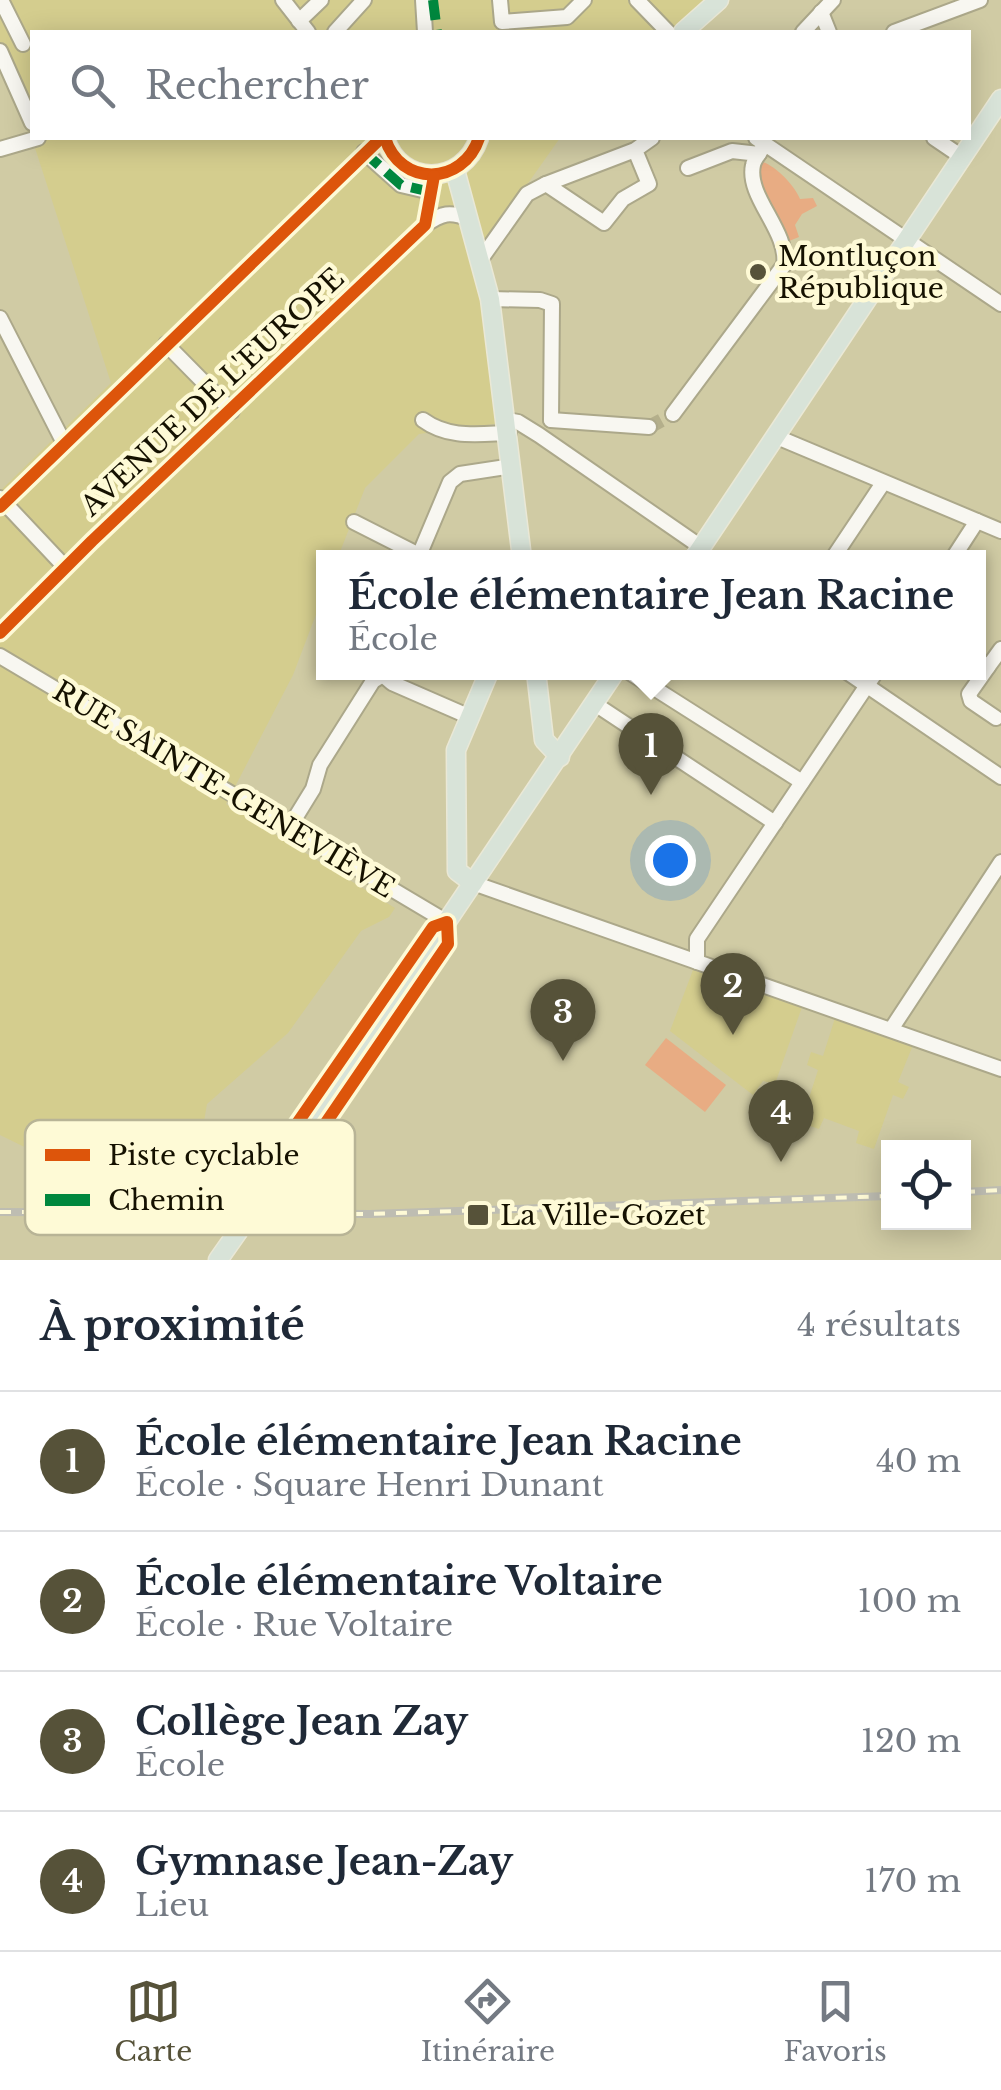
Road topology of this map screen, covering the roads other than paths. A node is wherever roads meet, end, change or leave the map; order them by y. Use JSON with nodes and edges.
{"nodes":[{"id":1,"x":0,"y":0,"type":"edge"},
{"id":2,"x":283,"y":0,"type":"edge"},
{"id":3,"x":321,"y":0,"type":"edge"},
{"id":4,"x":364,"y":0,"type":"edge"},
{"id":5,"x":423,"y":0,"type":"edge"},
{"id":6,"x":500,"y":0,"type":"edge"},
{"id":7,"x":584,"y":0,"type":"edge"},
{"id":8,"x":637,"y":0,"type":"edge"},
{"id":9,"x":719,"y":0,"type":"edge"},
{"id":10,"x":833,"y":0,"type":"edge"},
{"id":11,"x":980,"y":0,"type":"edge"},
{"id":12,"x":821,"y":12,"type":"junction"},
{"id":13,"x":304,"y":27,"type":"edge"},
{"id":14,"x":336,"y":30,"type":"edge"},
{"id":15,"x":426,"y":30,"type":"edge"},
{"id":16,"x":666,"y":30,"type":"edge"},
{"id":17,"x":685,"y":30,"type":"edge"},
{"id":18,"x":805,"y":30,"type":"edge"},
{"id":19,"x":829,"y":30,"type":"edge"},
{"id":20,"x":899,"y":30,"type":"edge"},
{"id":21,"x":23,"y":44,"type":"dead end"},
{"id":22,"x":0,"y":51,"type":"edge"},
{"id":23,"x":1000,"y":103,"type":"edge"},
{"id":24,"x":30,"y":118,"type":"edge"},
{"id":25,"x":31,"y":140,"type":"edge"},
{"id":26,"x":380,"y":140,"type":"edge"},
{"id":27,"x":384,"y":140,"type":"edge"},
{"id":28,"x":478,"y":140,"type":"edge"},
{"id":29,"x":649,"y":140,"type":"edge"},
{"id":30,"x":937,"y":140,"type":"edge"},
{"id":31,"x":760,"y":145,"type":"edge"},
{"id":32,"x":0,"y":149,"type":"edge"},
{"id":33,"x":635,"y":150,"type":"junction"},
{"id":34,"x":364,"y":152,"type":"junction"},
{"id":35,"x":962,"y":157,"type":"junction"},
{"id":36,"x":688,"y":168,"type":"dead end"},
{"id":37,"x":455,"y":170,"type":"junction"},
{"id":38,"x":432,"y":184,"type":"junction"},
{"id":39,"x":546,"y":184,"type":"junction"},
{"id":40,"x":469,"y":219,"type":"junction"},
{"id":41,"x":426,"y":225,"type":"junction"},
{"id":42,"x":906,"y":239,"type":"junction"},
{"id":43,"x":481,"y":259,"type":"junction"},
{"id":44,"x":490,"y":299,"type":"junction"},
{"id":45,"x":1001,"y":304,"type":"edge"},
{"id":46,"x":0,"y":318,"type":"edge"},
{"id":47,"x":166,"y":344,"type":"junction"},
{"id":48,"x":232,"y":410,"type":"junction"},
{"id":49,"x":673,"y":414,"type":"tunnel mouth"},
{"id":50,"x":423,"y":420,"type":"dead end"},
{"id":51,"x":550,"y":420,"type":"junction"},
{"id":52,"x":508,"y":427,"type":"junction"},
{"id":53,"x":650,"y":427,"type":"tunnel mouth"},
{"id":54,"x":539,"y":435,"type":"junction"},
{"id":55,"x":777,"y":437,"type":"junction"},
{"id":56,"x":64,"y":443,"type":"junction"},
{"id":57,"x":512,"y":466,"type":"junction"},
{"id":58,"x":883,"y":483,"type":"junction"},
{"id":59,"x":1,"y":503,"type":"edge"},
{"id":60,"x":977,"y":521,"type":"junction"},
{"id":61,"x":354,"y":522,"type":"dead end"},
{"id":62,"x":1001,"y":531,"type":"edge"},
{"id":63,"x":407,"y":550,"type":"edge"},
{"id":64,"x":421,"y":550,"type":"edge"},
{"id":65,"x":521,"y":550,"type":"edge"},
{"id":66,"x":694,"y":550,"type":"edge"},
{"id":67,"x":698,"y":550,"type":"edge"},
{"id":68,"x":838,"y":550,"type":"edge"},
{"id":69,"x":957,"y":550,"type":"edge"},
{"id":70,"x":65,"y":567,"type":"junction"},
{"id":71,"x":0,"y":633,"type":"edge"},
{"id":72,"x":0,"y":656,"type":"edge"},
{"id":73,"x":374,"y":680,"type":"edge"},
{"id":74,"x":393,"y":680,"type":"edge"},
{"id":75,"x":486,"y":680,"type":"edge"},
{"id":76,"x":537,"y":680,"type":"edge"},
{"id":77,"x":610,"y":680,"type":"edge"},
{"id":78,"x":642,"y":680,"type":"edge"},
{"id":79,"x":870,"y":680,"type":"edge"},
{"id":80,"x":872,"y":680,"type":"edge"},
{"id":81,"x":976,"y":680,"type":"edge"},
{"id":82,"x":596,"y":704,"type":"junction"},
{"id":83,"x":470,"y":717,"type":"junction"},
{"id":84,"x":996,"y":718,"type":"dead end"},
{"id":85,"x":560,"y":756,"type":"junction"},
{"id":86,"x":1001,"y":777,"type":"edge"},
{"id":87,"x":802,"y":782,"type":"junction"},
{"id":88,"x":775,"y":823,"type":"junction"},
{"id":89,"x":288,"y":828,"type":"junction"},
{"id":90,"x":1001,"y":862,"type":"edge"},
{"id":91,"x":473,"y":882,"type":"junction"},
{"id":92,"x":447,"y":922,"type":"junction"},
{"id":93,"x":698,"y":962,"type":"junction"},
{"id":94,"x":892,"y":1028,"type":"junction"},
{"id":95,"x":1001,"y":1069,"type":"edge"},
{"id":96,"x":299,"y":1120,"type":"edge"},
{"id":97,"x":313,"y":1120,"type":"edge"},
{"id":98,"x":328,"y":1120,"type":"edge"},
{"id":99,"x":236,"y":1235,"type":"edge"},
{"id":100,"x":218,"y":1260,"type":"edge"}],
"edges":[{"from":1,"to":21,"type":"street"},
{"from":2,"to":13,"type":"street"},
{"from":3,"to":13,"type":"street"},
{"from":4,"to":14,"type":"street"},
{"from":5,"to":15,"type":"street"},
{"from":6,"to":7,"type":"street"},
{"from":8,"to":16,"type":"street"},
{"from":9,"to":17,"type":"main road"},
{"from":10,"to":12,"type":"street"},
{"from":11,"to":20,"type":"street"},
{"from":12,"to":18,"type":"street"},
{"from":12,"to":19,"type":"street"},
{"from":22,"to":24,"type":"street"},
{"from":23,"to":35,"type":"main road"},
{"from":25,"to":32,"type":"street"},
{"from":26,"to":34,"type":"street"},
{"from":27,"to":38,"type":"main road"},
{"from":28,"to":37,"type":"main road"},
{"from":29,"to":33,"type":"street"},
{"from":30,"to":35,"type":"street"},
{"from":31,"to":36,"type":"street"},
{"from":31,"to":42,"type":"street"},
{"from":31,"to":49,"type":"street"},
{"from":33,"to":39,"type":"street"},
{"from":33,"to":39,"type":"street"},
{"from":34,"to":38,"type":"street"},
{"from":34,"to":47,"type":"street"},
{"from":35,"to":42,"type":"main road"},
{"from":37,"to":38,"type":"main road"},
{"from":37,"to":40,"type":"main road"},
{"from":38,"to":41,"type":"street"},
{"from":39,"to":43,"type":"street"},
{"from":40,"to":41,"type":"street"},
{"from":40,"to":43,"type":"main road"},
{"from":41,"to":48,"type":"street","name":"AVENUE DE L'EUROPE"},
{"from":42,"to":45,"type":"street"},
{"from":42,"to":55,"type":"main road"},
{"from":43,"to":44,"type":"main road"},
{"from":44,"to":51,"type":"street"},
{"from":44,"to":52,"type":"main road"},
{"from":46,"to":56,"type":"street"},
{"from":47,"to":48,"type":"street"},
{"from":47,"to":56,"type":"street"},
{"from":48,"to":70,"type":"street","name":"AVENUE DE L'EUROPE"},
{"from":50,"to":52,"type":"street"},
{"from":51,"to":53,"type":"street"},
{"from":51,"to":54,"type":"street"},
{"from":52,"to":54,"type":"street"},
{"from":52,"to":57,"type":"main road"},
{"from":54,"to":66,"type":"street"},
{"from":55,"to":58,"type":"street"},
{"from":55,"to":67,"type":"main road"},
{"from":56,"to":59,"type":"street"},
{"from":57,"to":64,"type":"street"},
{"from":57,"to":65,"type":"main road"},
{"from":58,"to":60,"type":"street"},
{"from":58,"to":68,"type":"street"},
{"from":59,"to":70,"type":"street"},
{"from":60,"to":62,"type":"street"},
{"from":60,"to":69,"type":"street"},
{"from":61,"to":63,"type":"street"},
{"from":70,"to":71,"type":"street","name":"AVENUE DE L'EUROPE"},
{"from":72,"to":89,"type":"street","name":"RUE SAINTE-GENEVIÈVE"},
{"from":73,"to":89,"type":"street"},
{"from":74,"to":83,"type":"street"},
{"from":75,"to":83,"type":"main road"},
{"from":76,"to":85,"type":"main road"},
{"from":77,"to":82,"type":"main road"},
{"from":78,"to":87,"type":"street"},
{"from":79,"to":87,"type":"street"},
{"from":80,"to":86,"type":"street"},
{"from":81,"to":84,"type":"street"},
{"from":82,"to":85,"type":"main road"},
{"from":82,"to":88,"type":"street"},
{"from":83,"to":91,"type":"main road"},
{"from":85,"to":91,"type":"main road"},
{"from":87,"to":88,"type":"street"},
{"from":88,"to":93,"type":"street"},
{"from":89,"to":92,"type":"street","name":"RUE SAINTE-GENEVIÈVE"},
{"from":90,"to":94,"type":"street"},
{"from":91,"to":92,"type":"main road"},
{"from":91,"to":93,"type":"street"},
{"from":92,"to":96,"type":"street"},
{"from":92,"to":97,"type":"main road","bridge":true},
{"from":92,"to":98,"type":"street"},
{"from":93,"to":94,"type":"street"},
{"from":94,"to":95,"type":"street"},
{"from":99,"to":100,"type":"main road","bridge":true}]}
